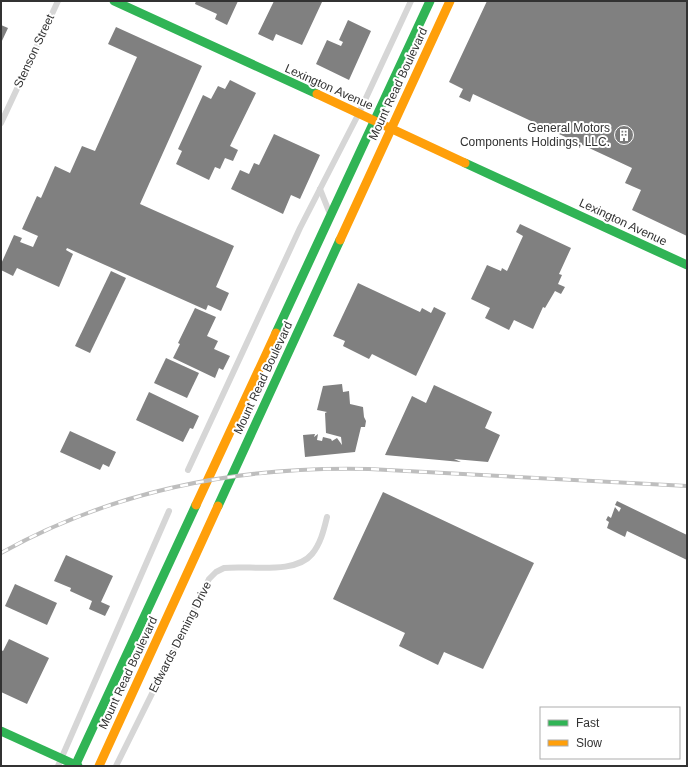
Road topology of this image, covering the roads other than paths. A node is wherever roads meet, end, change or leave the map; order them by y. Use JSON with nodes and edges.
{"nodes":[{"id":1,"x":58,"y":1,"type":"edge"},
{"id":2,"x":114,"y":1,"type":"edge"},
{"id":3,"x":411,"y":1,"type":"edge"},
{"id":4,"x":430,"y":1,"type":"edge"},
{"id":5,"x":450,"y":1,"type":"edge"},
{"id":6,"x":359,"y":113,"type":"junction"},
{"id":7,"x":373,"y":120,"type":"junction"},
{"id":8,"x":1,"y":124,"type":"edge"},
{"id":9,"x":391,"y":128,"type":"junction"},
{"id":10,"x":320,"y":189,"type":"junction"},
{"id":11,"x":330,"y":214,"type":"junction"},
{"id":12,"x":687,"y":265,"type":"edge"},
{"id":13,"x":188,"y":470,"type":"dead end"},
{"id":14,"x":169,"y":511,"type":"dead end"},
{"id":15,"x":327,"y":517,"type":"dead end"},
{"id":16,"x":1,"y":731,"type":"edge"},
{"id":17,"x":60,"y":762,"type":"edge"},
{"id":18,"x":76,"y":766,"type":"edge"},
{"id":19,"x":99,"y":766,"type":"edge"},
{"id":20,"x":116,"y":766,"type":"edge"}],
"edges":[{"from":1,"to":8,"type":"street","name":"Stenson Street"},
{"from":2,"to":6,"type":"main road","name":"Lexington Avenue"},
{"from":3,"to":6,"type":"street","name":"Mount Read Boulevard"},
{"from":4,"to":7,"type":"main road","name":"Mount Read Boulevard"},
{"from":5,"to":9,"type":"main road","name":"Mount Read Boulevard"},
{"from":6,"to":7,"type":"main road","name":"Lexington Avenue"},
{"from":6,"to":10,"type":"street","name":"Mount Read Boulevard"},
{"from":7,"to":9,"type":"main road","name":"Lexington Avenue"},
{"from":7,"to":11,"type":"main road","name":"Mount Read Boulevard"},
{"from":9,"to":12,"type":"main road","name":"Lexington Avenue"},
{"from":9,"to":19,"type":"main road","name":"Mount Read Boulevard"},
{"from":10,"to":11,"type":"street"},
{"from":10,"to":13,"type":"street","name":"Mount Read Boulevard"},
{"from":11,"to":18,"type":"main road","name":"Mount Read Boulevard"},
{"from":14,"to":17,"type":"street"},
{"from":15,"to":20,"type":"street","name":"Edwards Deming Drive"},
{"from":16,"to":17,"type":"main road"},
{"from":17,"to":18,"type":"main road"}]}
